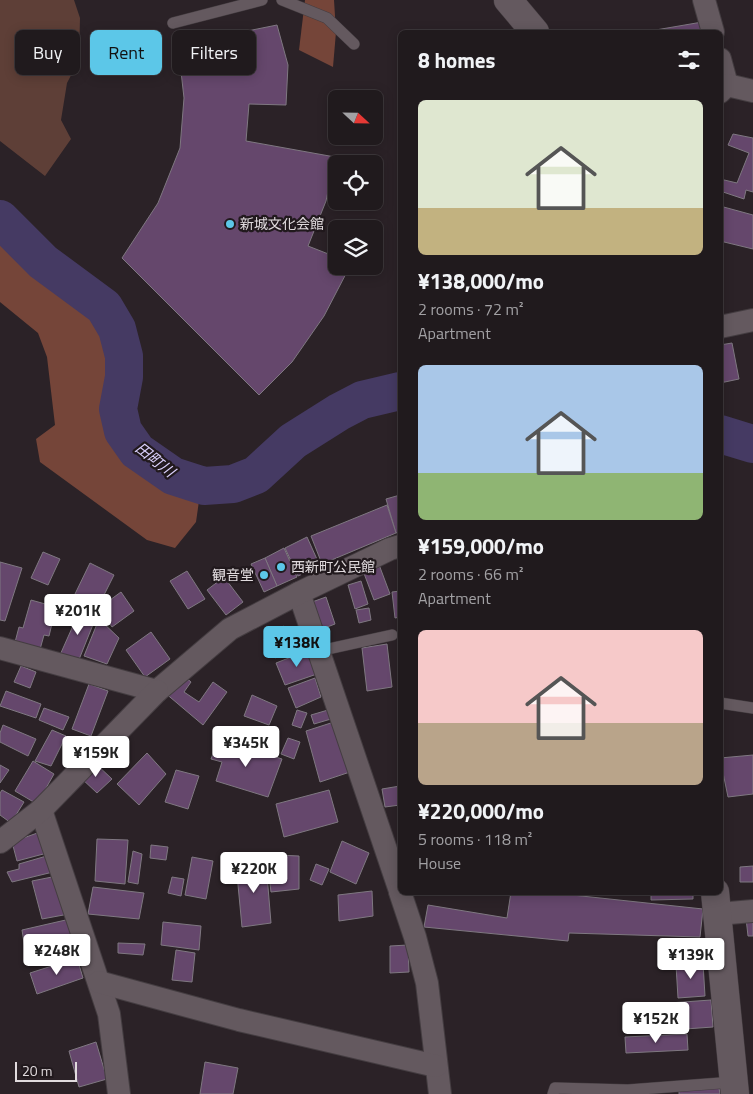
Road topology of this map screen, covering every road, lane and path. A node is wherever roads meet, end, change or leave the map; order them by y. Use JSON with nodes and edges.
{"nodes":[{"id":1,"x":262,"y":0,"type":"edge"},
{"id":2,"x":282,"y":0,"type":"edge"},
{"id":3,"x":508,"y":0,"type":"edge"},
{"id":4,"x":704,"y":0,"type":"edge"},
{"id":5,"x":173,"y":23,"type":"dead end"},
{"id":6,"x":533,"y":30,"type":"edge"},
{"id":7,"x":712,"y":30,"type":"edge"},
{"id":8,"x":354,"y":44,"type":"dead end"},
{"id":9,"x":724,"y":89,"type":"edge"},
{"id":10,"x":753,"y":91,"type":"edge"},
{"id":11,"x":753,"y":320,"type":"edge"},
{"id":12,"x":723,"y":325,"type":"edge"},
{"id":13,"x":398,"y":547,"type":"edge"},
{"id":14,"x":299,"y":593,"type":"junction"},
{"id":15,"x":392,"y":635,"type":"dead end"},
{"id":16,"x":0,"y":648,"type":"edge"},
{"id":17,"x":319,"y":651,"type":"junction"},
{"id":18,"x":157,"y":691,"type":"junction"},
{"id":19,"x":723,"y":703,"type":"edge"},
{"id":20,"x":753,"y":708,"type":"edge"},
{"id":21,"x":41,"y":810,"type":"junction"},
{"id":22,"x":0,"y":842,"type":"edge"},
{"id":23,"x":398,"y":886,"type":"edge"},
{"id":24,"x":401,"y":895,"type":"edge"},
{"id":25,"x":716,"y":903,"type":"edge"},
{"id":26,"x":753,"y":911,"type":"edge"},
{"id":27,"x":99,"y":982,"type":"junction"},
{"id":28,"x":436,"y":1066,"type":"junction"},
{"id":29,"x":735,"y":1088,"type":"edge"},
{"id":30,"x":119,"y":1094,"type":"edge"},
{"id":31,"x":440,"y":1094,"type":"edge"},
{"id":32,"x":553,"y":1094,"type":"edge"}],
"edges":[{"from":1,"to":5,"type":"lane"},
{"from":2,"to":8,"type":"lane"},
{"from":3,"to":6,"type":"main road"},
{"from":4,"to":7,"type":"street"},
{"from":9,"to":10,"type":"street"},
{"from":11,"to":12,"type":"street"},
{"from":13,"to":14,"type":"street"},
{"from":14,"to":17,"type":"street"},
{"from":14,"to":18,"type":"street"},
{"from":15,"to":17,"type":"lane"},
{"from":16,"to":18,"type":"street"},
{"from":17,"to":23,"type":"street"},
{"from":18,"to":21,"type":"street"},
{"from":19,"to":20,"type":"lane"},
{"from":21,"to":22,"type":"street"},
{"from":21,"to":27,"type":"street"},
{"from":24,"to":28,"type":"street"},
{"from":25,"to":26,"type":"street"},
{"from":25,"to":29,"type":"main road"},
{"from":27,"to":28,"type":"street"},
{"from":27,"to":30,"type":"street"},
{"from":28,"to":31,"type":"street"},
{"from":29,"to":32,"type":"lane"}]}
